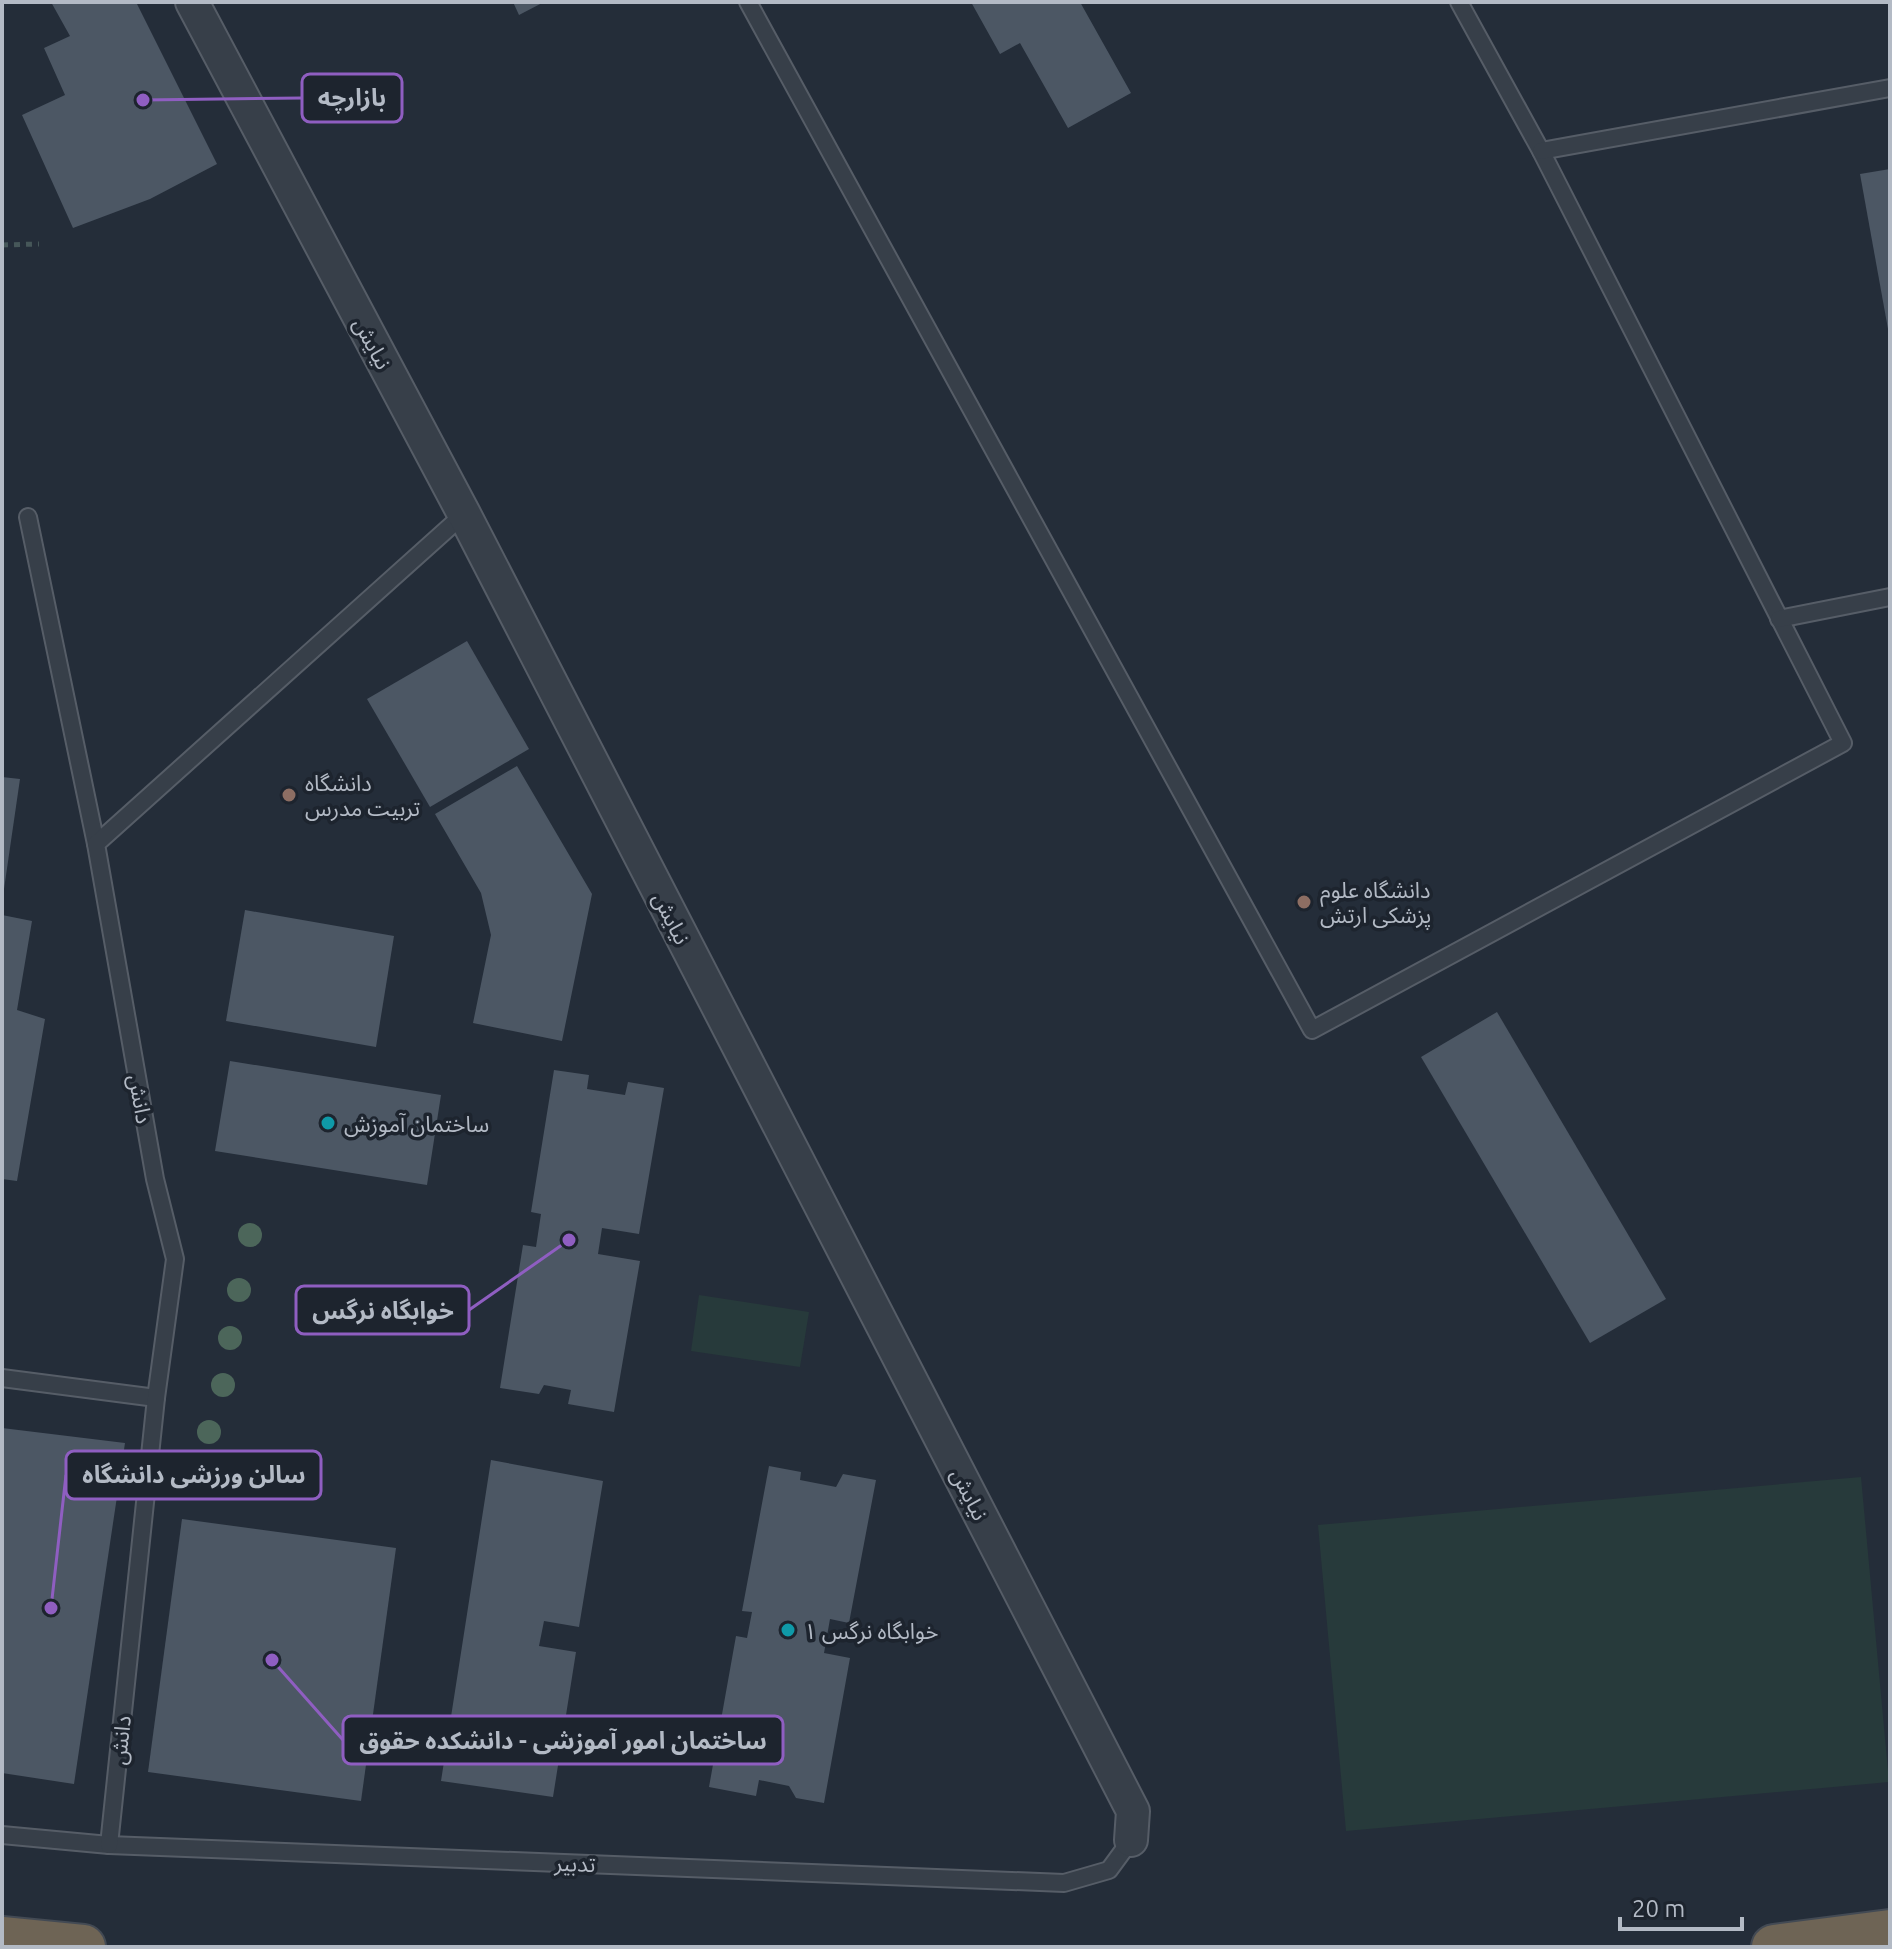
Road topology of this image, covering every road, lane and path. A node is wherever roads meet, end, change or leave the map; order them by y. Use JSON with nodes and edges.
{"nodes":[{"id":1,"x":192,"y":2,"type":"edge"},
{"id":2,"x":748,"y":2,"type":"edge"},
{"id":3,"x":1459,"y":2,"type":"edge"},
{"id":4,"x":1890,"y":88,"type":"edge"},
{"id":5,"x":1541,"y":151,"type":"junction"},
{"id":6,"x":39,"y":244,"type":"dead end"},
{"id":7,"x":2,"y":245,"type":"edge"},
{"id":8,"x":464,"y":514,"type":"junction"},
{"id":9,"x":28,"y":517,"type":"dead end"},
{"id":10,"x":1890,"y":597,"type":"edge"},
{"id":11,"x":1779,"y":619,"type":"junction"},
{"id":12,"x":96,"y":844,"type":"junction"},
{"id":13,"x":2,"y":1378,"type":"edge"},
{"id":14,"x":156,"y":1398,"type":"junction"},
{"id":15,"x":2,"y":1835,"type":"edge"},
{"id":16,"x":1131,"y":1840,"type":"joint"},
{"id":17,"x":109,"y":1845,"type":"junction"},
{"id":18,"x":1890,"y":1905,"type":"edge"},
{"id":19,"x":1890,"y":1932,"type":"edge"},
{"id":20,"x":2,"y":1939,"type":"edge"},
{"id":21,"x":1837,"y":1940,"type":"junction"},
{"id":22,"x":83,"y":1947,"type":"edge"},
{"id":23,"x":1774,"y":1947,"type":"edge"}],
"edges":[{"from":1,"to":8,"type":"street","name":"نیایش"},
{"from":2,"to":11,"type":"lane"},
{"from":3,"to":5,"type":"lane"},
{"from":4,"to":5,"type":"lane"},
{"from":5,"to":11,"type":"lane"},
{"from":6,"to":7,"type":"path"},
{"from":8,"to":12,"type":"lane"},
{"from":8,"to":16,"type":"street","name":"نیایش"},
{"from":9,"to":12,"type":"lane","name":"دانش"},
{"from":10,"to":11,"type":"lane"},
{"from":12,"to":14,"type":"lane","name":"دانش"},
{"from":13,"to":14,"type":"lane"},
{"from":14,"to":17,"type":"lane","name":"دانش"},
{"from":15,"to":17,"type":"lane","name":"تدبیر"},
{"from":16,"to":17,"type":"lane","name":"تدبیر"},
{"from":18,"to":21,"type":"highway"},
{"from":19,"to":21,"type":"highway"},
{"from":20,"to":22,"type":"highway"},
{"from":21,"to":23,"type":"highway"}]}
